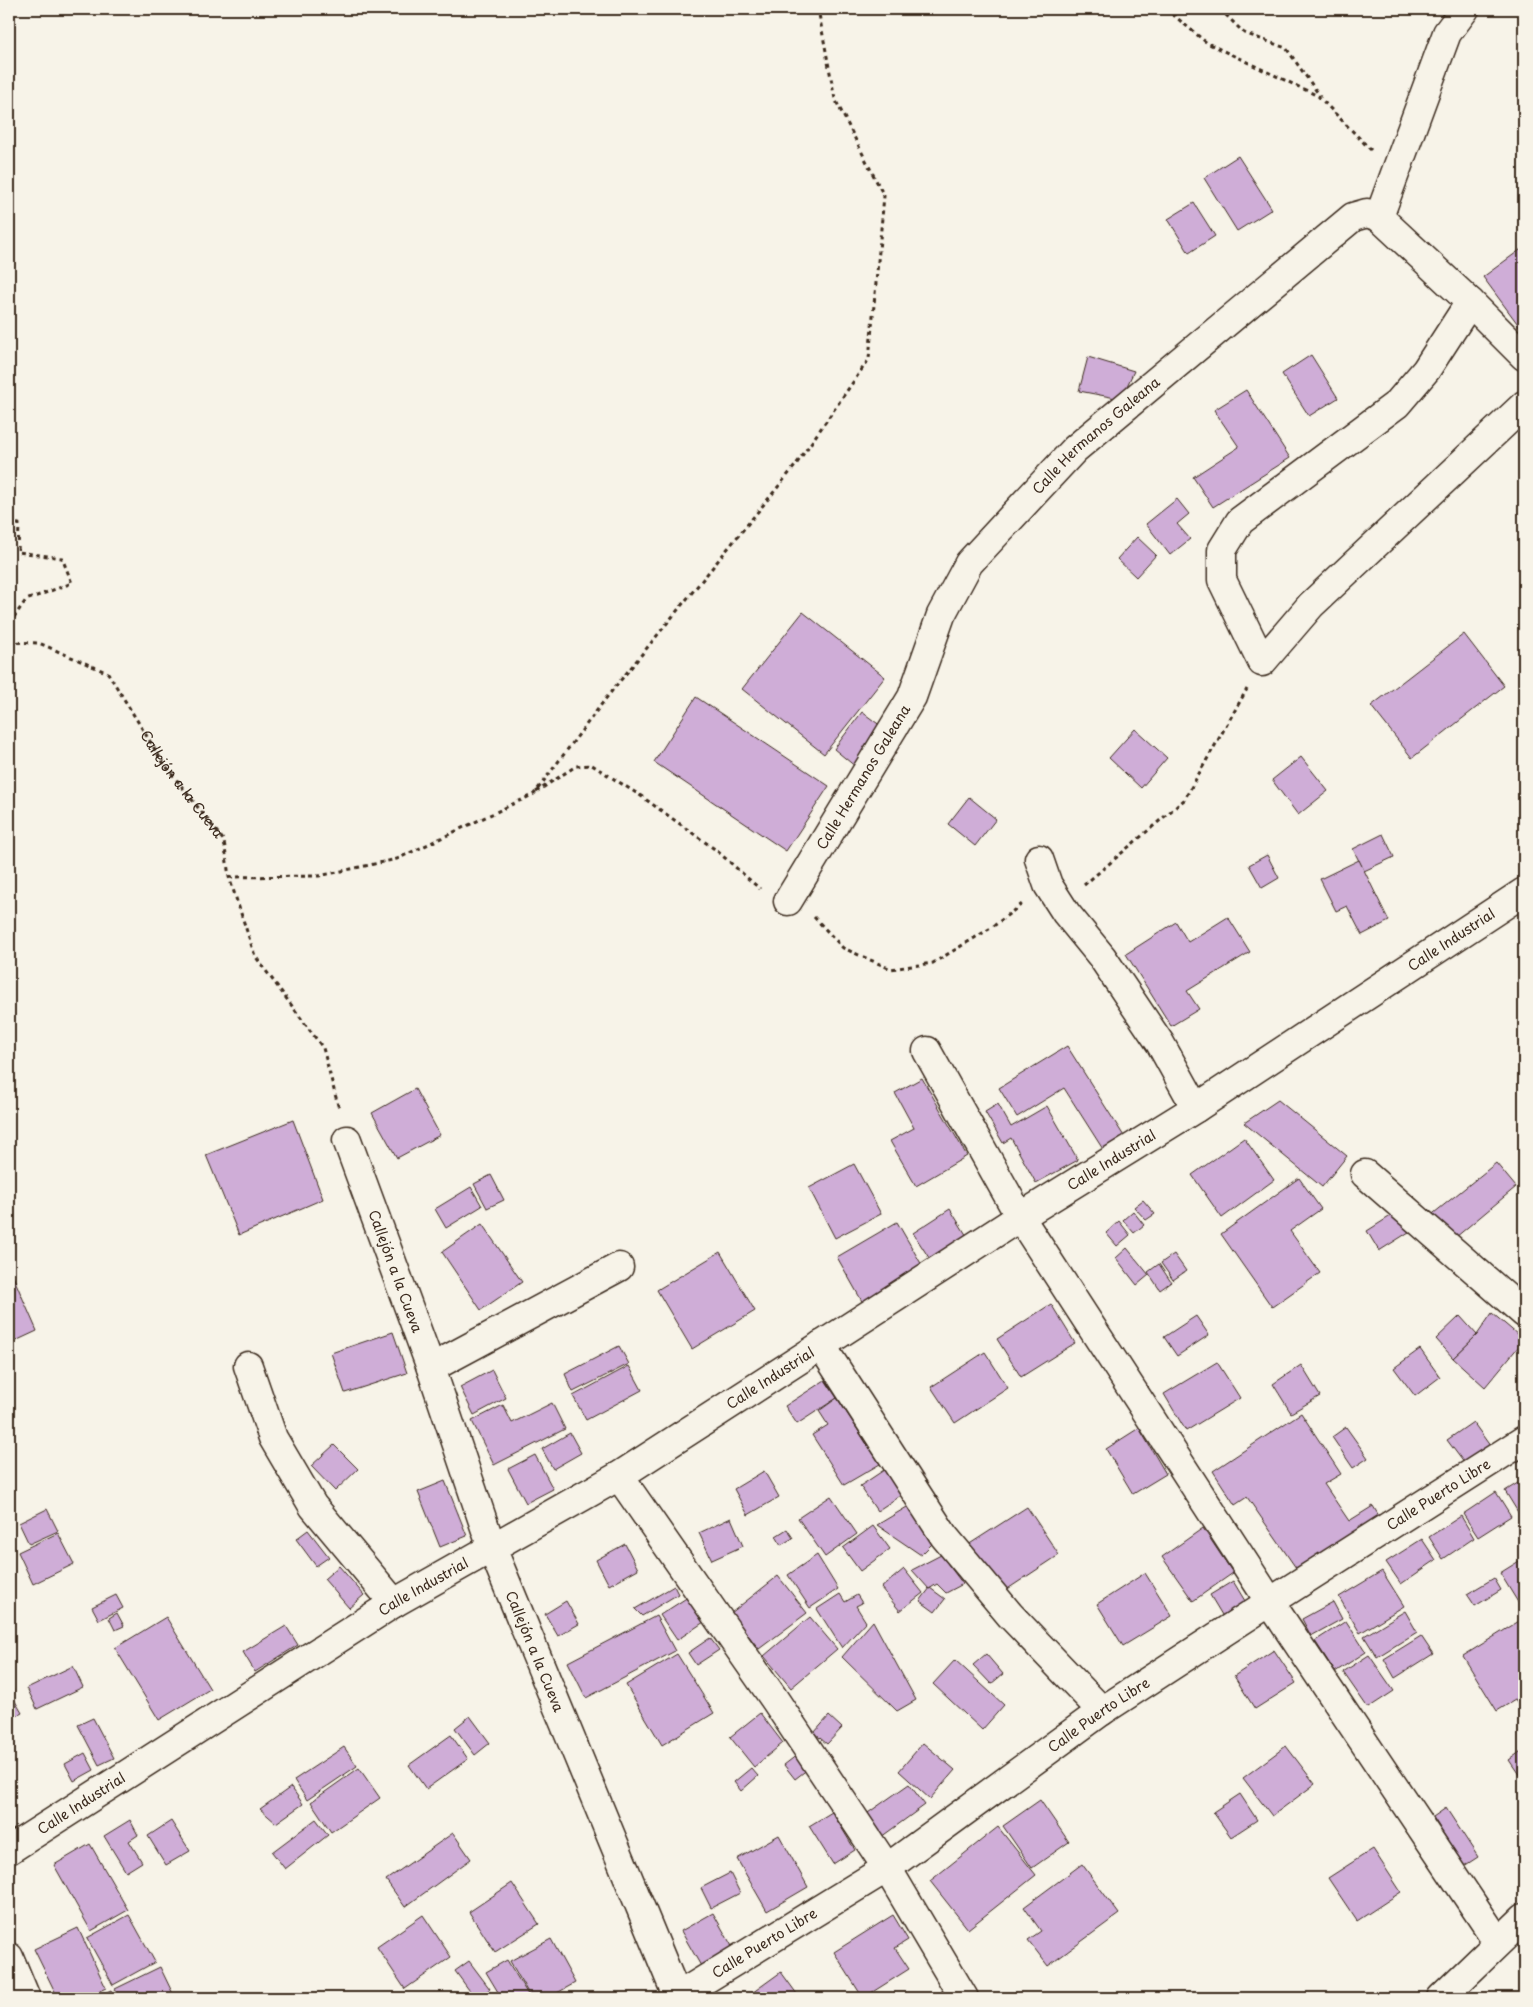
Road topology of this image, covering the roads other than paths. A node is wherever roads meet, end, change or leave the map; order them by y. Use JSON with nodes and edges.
{"nodes":[{"id":1,"x":1465,"y":9,"type":"edge"},
{"id":2,"x":1379,"y":217,"type":"junction"},
{"id":3,"x":1470,"y":302,"type":"junction"},
{"id":4,"x":1524,"y":356,"type":"edge"},
{"id":5,"x":1524,"y":405,"type":"edge"},
{"id":6,"x":1040,"y":859,"type":"dead end"},
{"id":7,"x":1524,"y":892,"type":"edge"},
{"id":8,"x":788,"y":901,"type":"road end"},
{"id":9,"x":927,"y":1051,"type":"dead end"},
{"id":10,"x":1196,"y":1108,"type":"junction"},
{"id":11,"x":347,"y":1140,"type":"road end"},
{"id":12,"x":1365,"y":1174,"type":"dead end"},
{"id":13,"x":1020,"y":1217,"type":"junction"},
{"id":14,"x":619,"y":1267,"type":"dead end"},
{"id":15,"x":1524,"y":1313,"type":"edge"},
{"id":16,"x":821,"y":1345,"type":"junction"},
{"id":17,"x":248,"y":1366,"type":"dead end"},
{"id":18,"x":431,"y":1368,"type":"junction"},
{"id":19,"x":1524,"y":1440,"type":"edge"},
{"id":20,"x":619,"y":1476,"type":"junction"},
{"id":21,"x":492,"y":1548,"type":"junction"},
{"id":22,"x":1270,"y":1602,"type":"junction"},
{"id":23,"x":394,"y":1603,"type":"junction"},
{"id":24,"x":1102,"y":1711,"type":"junction"},
{"id":25,"x":9,"y":1850,"type":"edge"},
{"id":26,"x":887,"y":1868,"type":"junction"},
{"id":27,"x":1524,"y":1918,"type":"edge"},
{"id":28,"x":1498,"y":1942,"type":"junction"},
{"id":29,"x":9,"y":1957,"type":"edge"},
{"id":30,"x":676,"y":1997,"type":"edge"},
{"id":31,"x":26,"y":1998,"type":"edge"},
{"id":32,"x":964,"y":1998,"type":"edge"},
{"id":33,"x":1441,"y":1998,"type":"edge"}],
"edges":[{"from":1,"to":2,"type":"street"},
{"from":2,"to":3,"type":"street"},
{"from":2,"to":8,"type":"street","name":"Calle Hermanos Galeana"},
{"from":3,"to":4,"type":"street"},
{"from":3,"to":5,"type":"street"},
{"from":6,"to":10,"type":"street"},
{"from":7,"to":10,"type":"street","name":"Calle Industrial"},
{"from":9,"to":13,"type":"street"},
{"from":10,"to":13,"type":"street","name":"Calle Industrial"},
{"from":11,"to":18,"type":"street","name":"Callejón a la Cueva"},
{"from":12,"to":15,"type":"street"},
{"from":13,"to":16,"type":"street","name":"Calle Industrial"},
{"from":13,"to":22,"type":"street"},
{"from":14,"to":18,"type":"street"},
{"from":16,"to":20,"type":"street","name":"Calle Industrial"},
{"from":16,"to":24,"type":"street"},
{"from":17,"to":23,"type":"street"},
{"from":18,"to":21,"type":"street","name":"Callejón a la Cueva"},
{"from":19,"to":22,"type":"street","name":"Calle Puerto Libre"},
{"from":20,"to":21,"type":"street","name":"Calle Industrial"},
{"from":20,"to":26,"type":"street"},
{"from":21,"to":23,"type":"street","name":"Calle Industrial"},
{"from":21,"to":30,"type":"street","name":"Callejón a la Cueva"},
{"from":22,"to":24,"type":"street","name":"Calle Puerto Libre"},
{"from":22,"to":28,"type":"street"},
{"from":23,"to":25,"type":"street","name":"Calle Industrial"},
{"from":24,"to":26,"type":"street","name":"Calle Puerto Libre"},
{"from":26,"to":30,"type":"street","name":"Calle Puerto Libre"},
{"from":26,"to":32,"type":"street"},
{"from":27,"to":28,"type":"street"},
{"from":28,"to":33,"type":"street"},
{"from":29,"to":31,"type":"street"}]}
